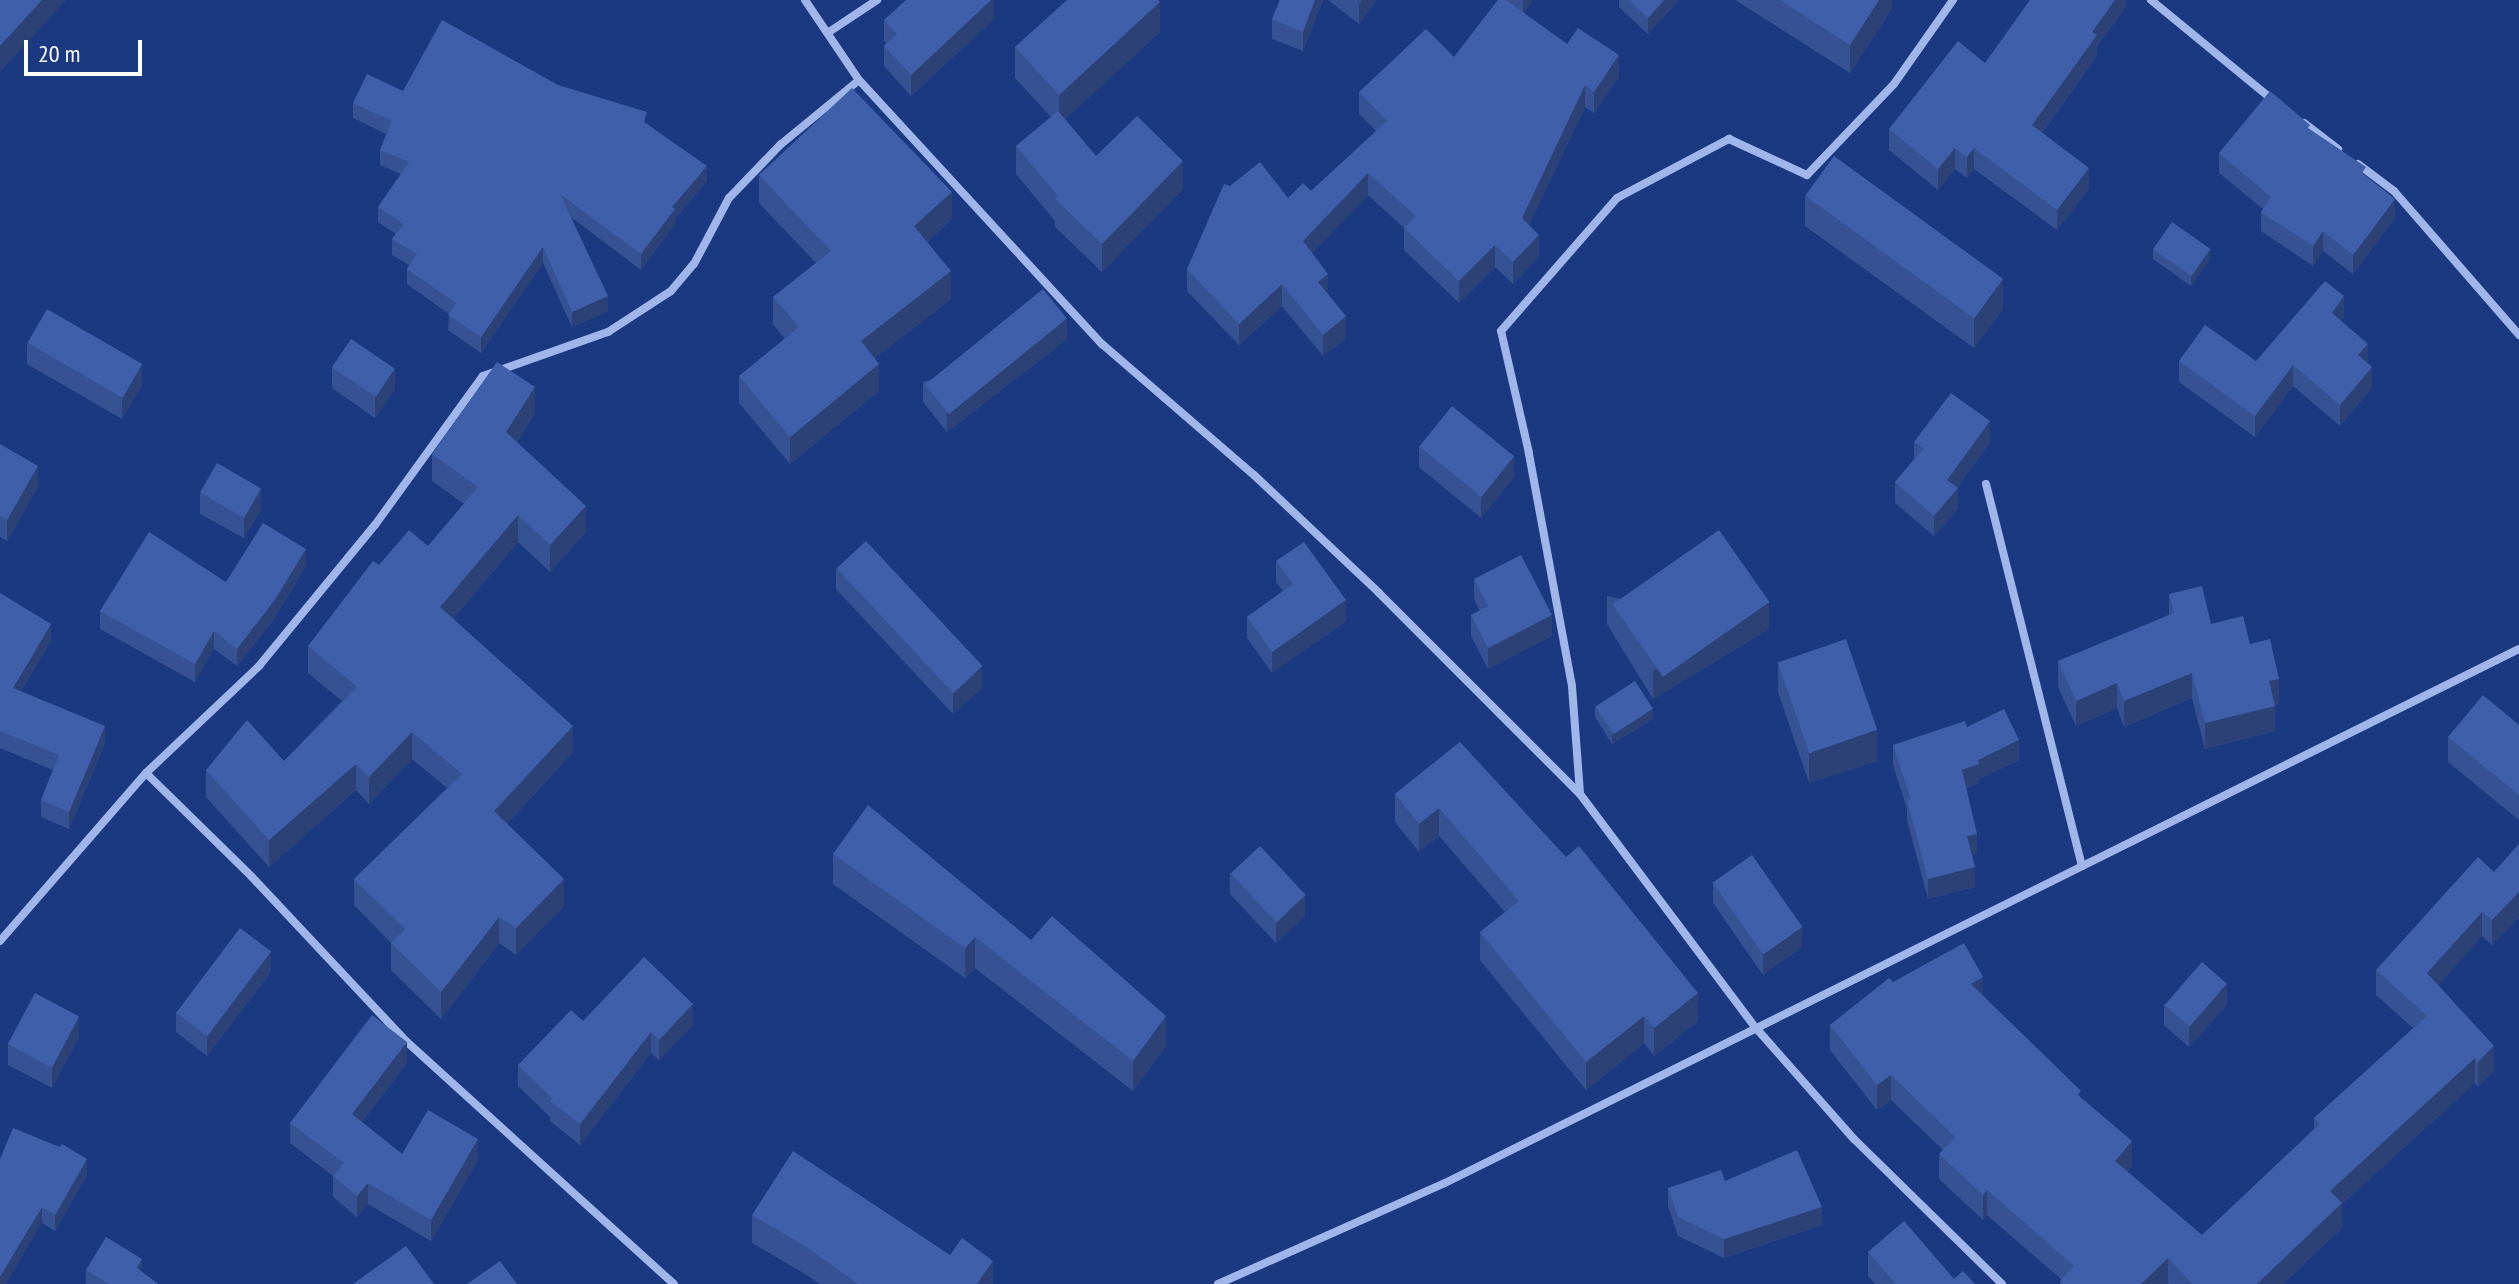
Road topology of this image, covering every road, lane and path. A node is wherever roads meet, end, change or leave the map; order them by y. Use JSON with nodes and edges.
{"nodes":[{"id":1,"x":805,"y":0,"type":"edge"},
{"id":2,"x":877,"y":0,"type":"edge"},
{"id":3,"x":1953,"y":0,"type":"edge"},
{"id":4,"x":2151,"y":0,"type":"edge"},
{"id":5,"x":829,"y":32,"type":"junction"},
{"id":6,"x":859,"y":80,"type":"junction"},
{"id":7,"x":2281,"y":106,"type":"edge"},
{"id":8,"x":2293,"y":115,"type":"edge"},
{"id":9,"x":2519,"y":335,"type":"edge"},
{"id":10,"x":1986,"y":484,"type":"dead end"},
{"id":11,"x":2519,"y":649,"type":"edge"},
{"id":12,"x":146,"y":773,"type":"junction"},
{"id":13,"x":1580,"y":794,"type":"junction"},
{"id":14,"x":2082,"y":866,"type":"junction"},
{"id":15,"x":0,"y":941,"type":"edge"},
{"id":16,"x":1756,"y":1028,"type":"junction"},
{"id":17,"x":674,"y":1284,"type":"edge"},
{"id":18,"x":1218,"y":1284,"type":"edge"},
{"id":19,"x":2002,"y":1284,"type":"edge"}],
"edges":[{"from":1,"to":5,"type":"street"},
{"from":2,"to":5,"type":"street"},
{"from":3,"to":13,"type":"street"},
{"from":4,"to":7,"type":"street"},
{"from":5,"to":6,"type":"street"},
{"from":6,"to":12,"type":"street"},
{"from":6,"to":13,"type":"street"},
{"from":8,"to":9,"type":"street"},
{"from":10,"to":14,"type":"street"},
{"from":11,"to":14,"type":"street"},
{"from":12,"to":15,"type":"street"},
{"from":12,"to":17,"type":"street"},
{"from":13,"to":16,"type":"street"},
{"from":14,"to":16,"type":"street"},
{"from":16,"to":18,"type":"street"},
{"from":16,"to":19,"type":"street"}]}
